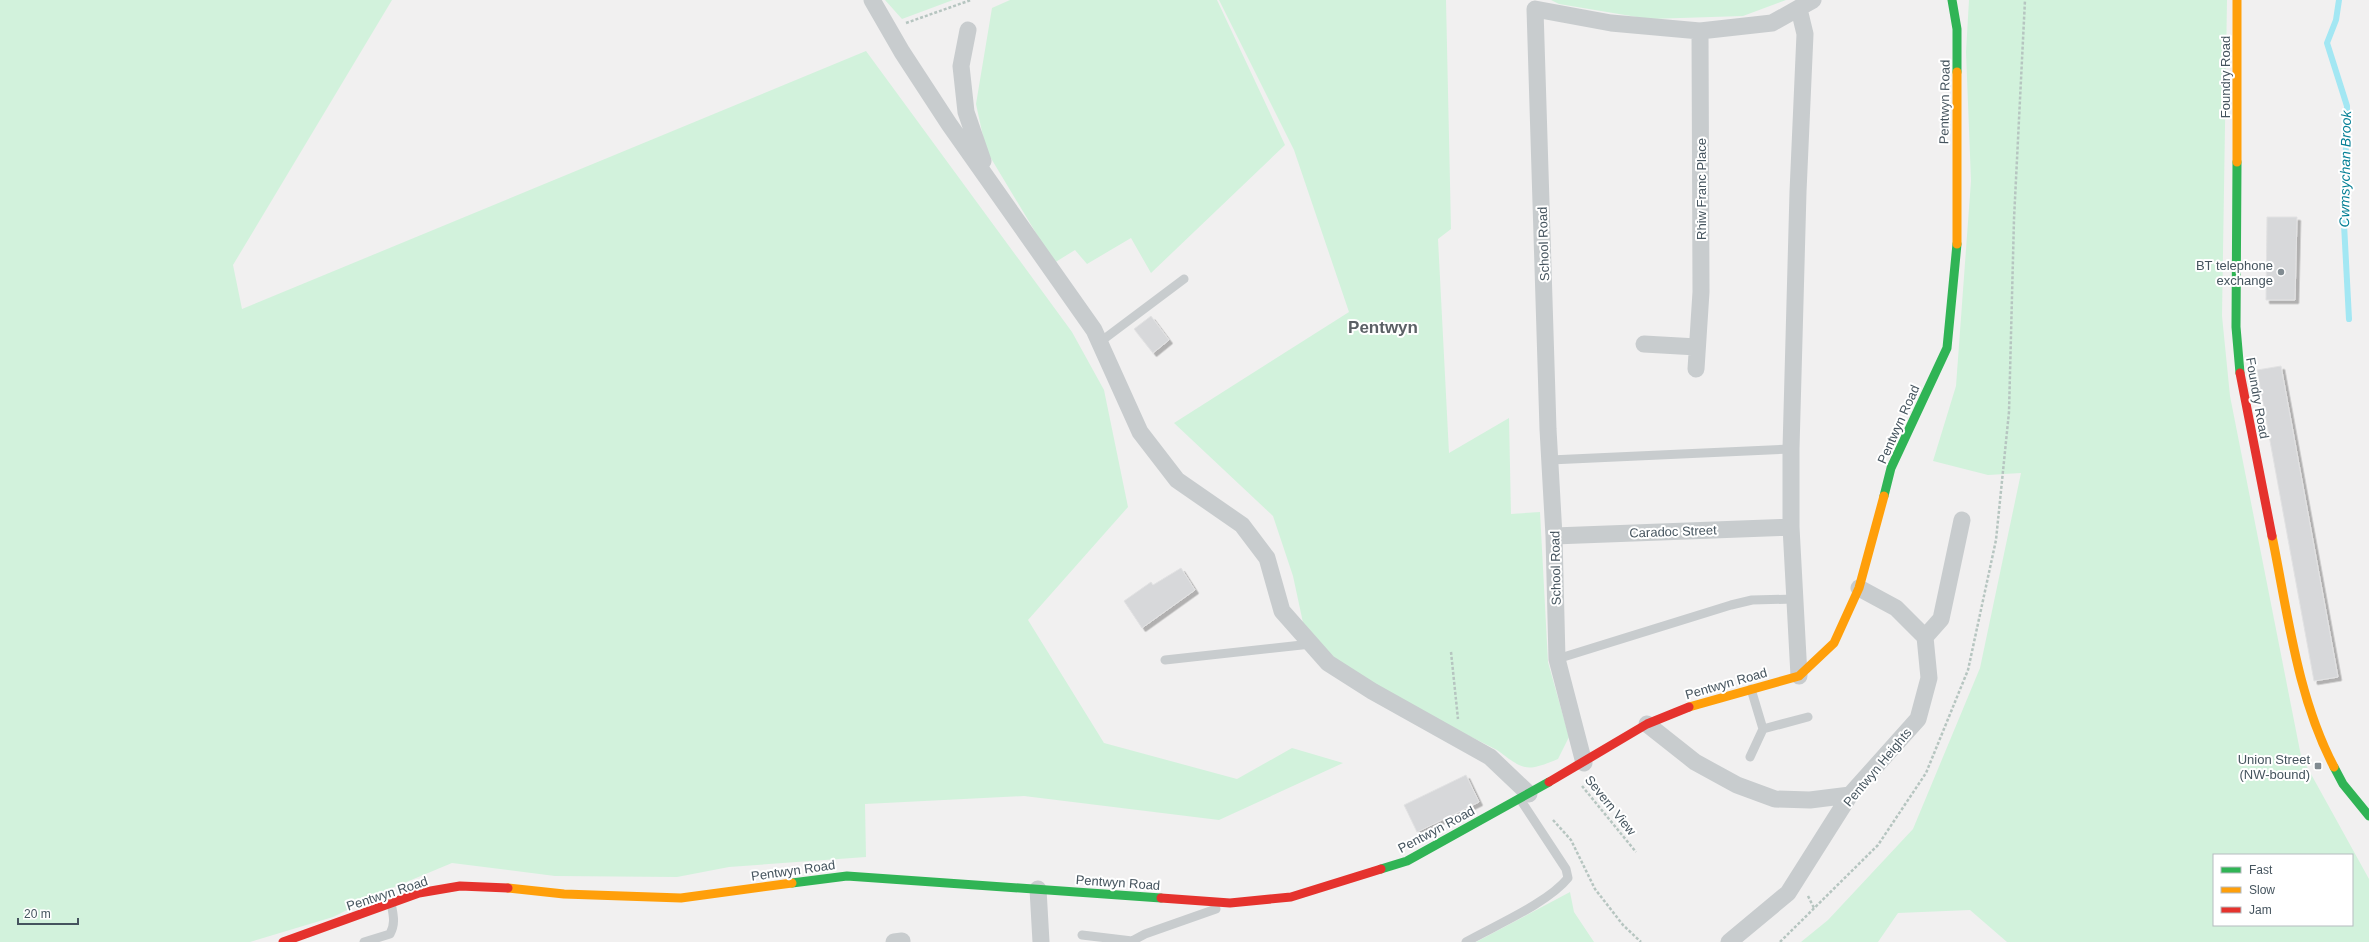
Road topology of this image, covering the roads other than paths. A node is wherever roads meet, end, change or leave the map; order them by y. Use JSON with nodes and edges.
{"nodes":[{"id":1,"x":872,"y":0,"type":"edge"},
{"id":2,"x":1952,"y":0,"type":"edge"},
{"id":3,"x":2237,"y":0,"type":"edge"},
{"id":4,"x":1806,"y":4,"type":"edge"},
{"id":5,"x":968,"y":30,"type":"dead end"},
{"id":6,"x":1700,"y":31,"type":"junction"},
{"id":7,"x":1036,"y":250,"type":"junction"},
{"id":8,"x":1184,"y":279,"type":"dead end"},
{"id":9,"x":1100,"y":342,"type":"junction"},
{"id":10,"x":1644,"y":344,"type":"dead end"},
{"id":11,"x":1697,"y":347,"type":"junction"},
{"id":12,"x":1696,"y":369,"type":"dead end"},
{"id":13,"x":1791,"y":448,"type":"junction"},
{"id":14,"x":1550,"y":460,"type":"junction"},
{"id":15,"x":1962,"y":520,"type":"dead end"},
{"id":16,"x":1791,"y":527,"type":"junction"},
{"id":17,"x":1554,"y":536,"type":"junction"},
{"id":18,"x":1859,"y":588,"type":"junction"},
{"id":19,"x":1794,"y":599,"type":"junction"},
{"id":20,"x":1925,"y":637,"type":"junction"},
{"id":21,"x":1311,"y":644,"type":"junction"},
{"id":22,"x":1557,"y":659,"type":"junction"},
{"id":23,"x":1165,"y":660,"type":"dead end"},
{"id":24,"x":1799,"y":676,"type":"junction"},
{"id":25,"x":1751,"y":689,"type":"junction"},
{"id":26,"x":1808,"y":717,"type":"dead end"},
{"id":27,"x":1647,"y":724,"type":"junction"},
{"id":28,"x":1763,"y":729,"type":"junction"},
{"id":29,"x":1750,"y":757,"type":"dead end"},
{"id":30,"x":1577,"y":767,"type":"junction"},
{"id":31,"x":1850,"y":795,"type":"junction"},
{"id":32,"x":1525,"y":797,"type":"junction"},
{"id":33,"x":2369,"y":816,"type":"edge"},
{"id":34,"x":1038,"y":890,"type":"junction"},
{"id":35,"x":391,"y":903,"type":"junction"},
{"id":36,"x":1230,"y":903,"type":"junction"},
{"id":37,"x":1082,"y":935,"type":"dead end"},
{"id":38,"x":283,"y":942,"type":"edge"},
{"id":39,"x":364,"y":942,"type":"edge"},
{"id":40,"x":1041,"y":942,"type":"edge"},
{"id":41,"x":1466,"y":942,"type":"edge"},
{"id":42,"x":1729,"y":942,"type":"edge"}],
"edges":[{"from":1,"to":7,"type":"street"},
{"from":2,"to":18,"type":"street","name":"Pentwyn Road"},
{"from":3,"to":33,"type":"street","name":"Foundry Road"},
{"from":4,"to":6,"type":"street","name":"School Road"},
{"from":4,"to":13,"type":"street"},
{"from":5,"to":7,"type":"street"},
{"from":6,"to":11,"type":"street","name":"Rhiw Franc Place"},
{"from":6,"to":14,"type":"street","name":"School Road"},
{"from":7,"to":9,"type":"street"},
{"from":8,"to":9,"type":"lane"},
{"from":9,"to":21,"type":"street"},
{"from":10,"to":11,"type":"street"},
{"from":11,"to":12,"type":"street","name":"Rhiw Franc Place"},
{"from":13,"to":14,"type":"lane"},
{"from":13,"to":16,"type":"street"},
{"from":14,"to":17,"type":"street","name":"School Road"},
{"from":15,"to":20,"type":"street"},
{"from":16,"to":17,"type":"street","name":"Caradoc Street"},
{"from":16,"to":19,"type":"street"},
{"from":17,"to":22,"type":"street","name":"School Road"},
{"from":18,"to":20,"type":"street"},
{"from":18,"to":24,"type":"street","name":"Pentwyn Road"},
{"from":19,"to":22,"type":"lane"},
{"from":19,"to":24,"type":"street"},
{"from":20,"to":31,"type":"street","name":"Pentwyn Heights"},
{"from":21,"to":23,"type":"lane"},
{"from":21,"to":32,"type":"street"},
{"from":22,"to":30,"type":"street","name":"School Road"},
{"from":24,"to":25,"type":"street","name":"Pentwyn Road"},
{"from":25,"to":27,"type":"street","name":"Pentwyn Road"},
{"from":25,"to":28,"type":"lane"},
{"from":26,"to":28,"type":"lane"},
{"from":27,"to":30,"type":"street","name":"Pentwyn Road"},
{"from":27,"to":31,"type":"street"},
{"from":28,"to":29,"type":"lane"},
{"from":30,"to":32,"type":"street","name":"Pentwyn Road"},
{"from":31,"to":42,"type":"street","name":"Pentwyn Heights"},
{"from":32,"to":36,"type":"street","name":"Pentwyn Road"},
{"from":32,"to":41,"type":"lane"},
{"from":34,"to":35,"type":"street","name":"Pentwyn Road"},
{"from":34,"to":36,"type":"street","name":"Pentwyn Road"},
{"from":34,"to":40,"type":"street"},
{"from":35,"to":38,"type":"street","name":"Pentwyn Road"},
{"from":35,"to":39,"type":"lane"},
{"from":36,"to":37,"type":"lane"}]}
